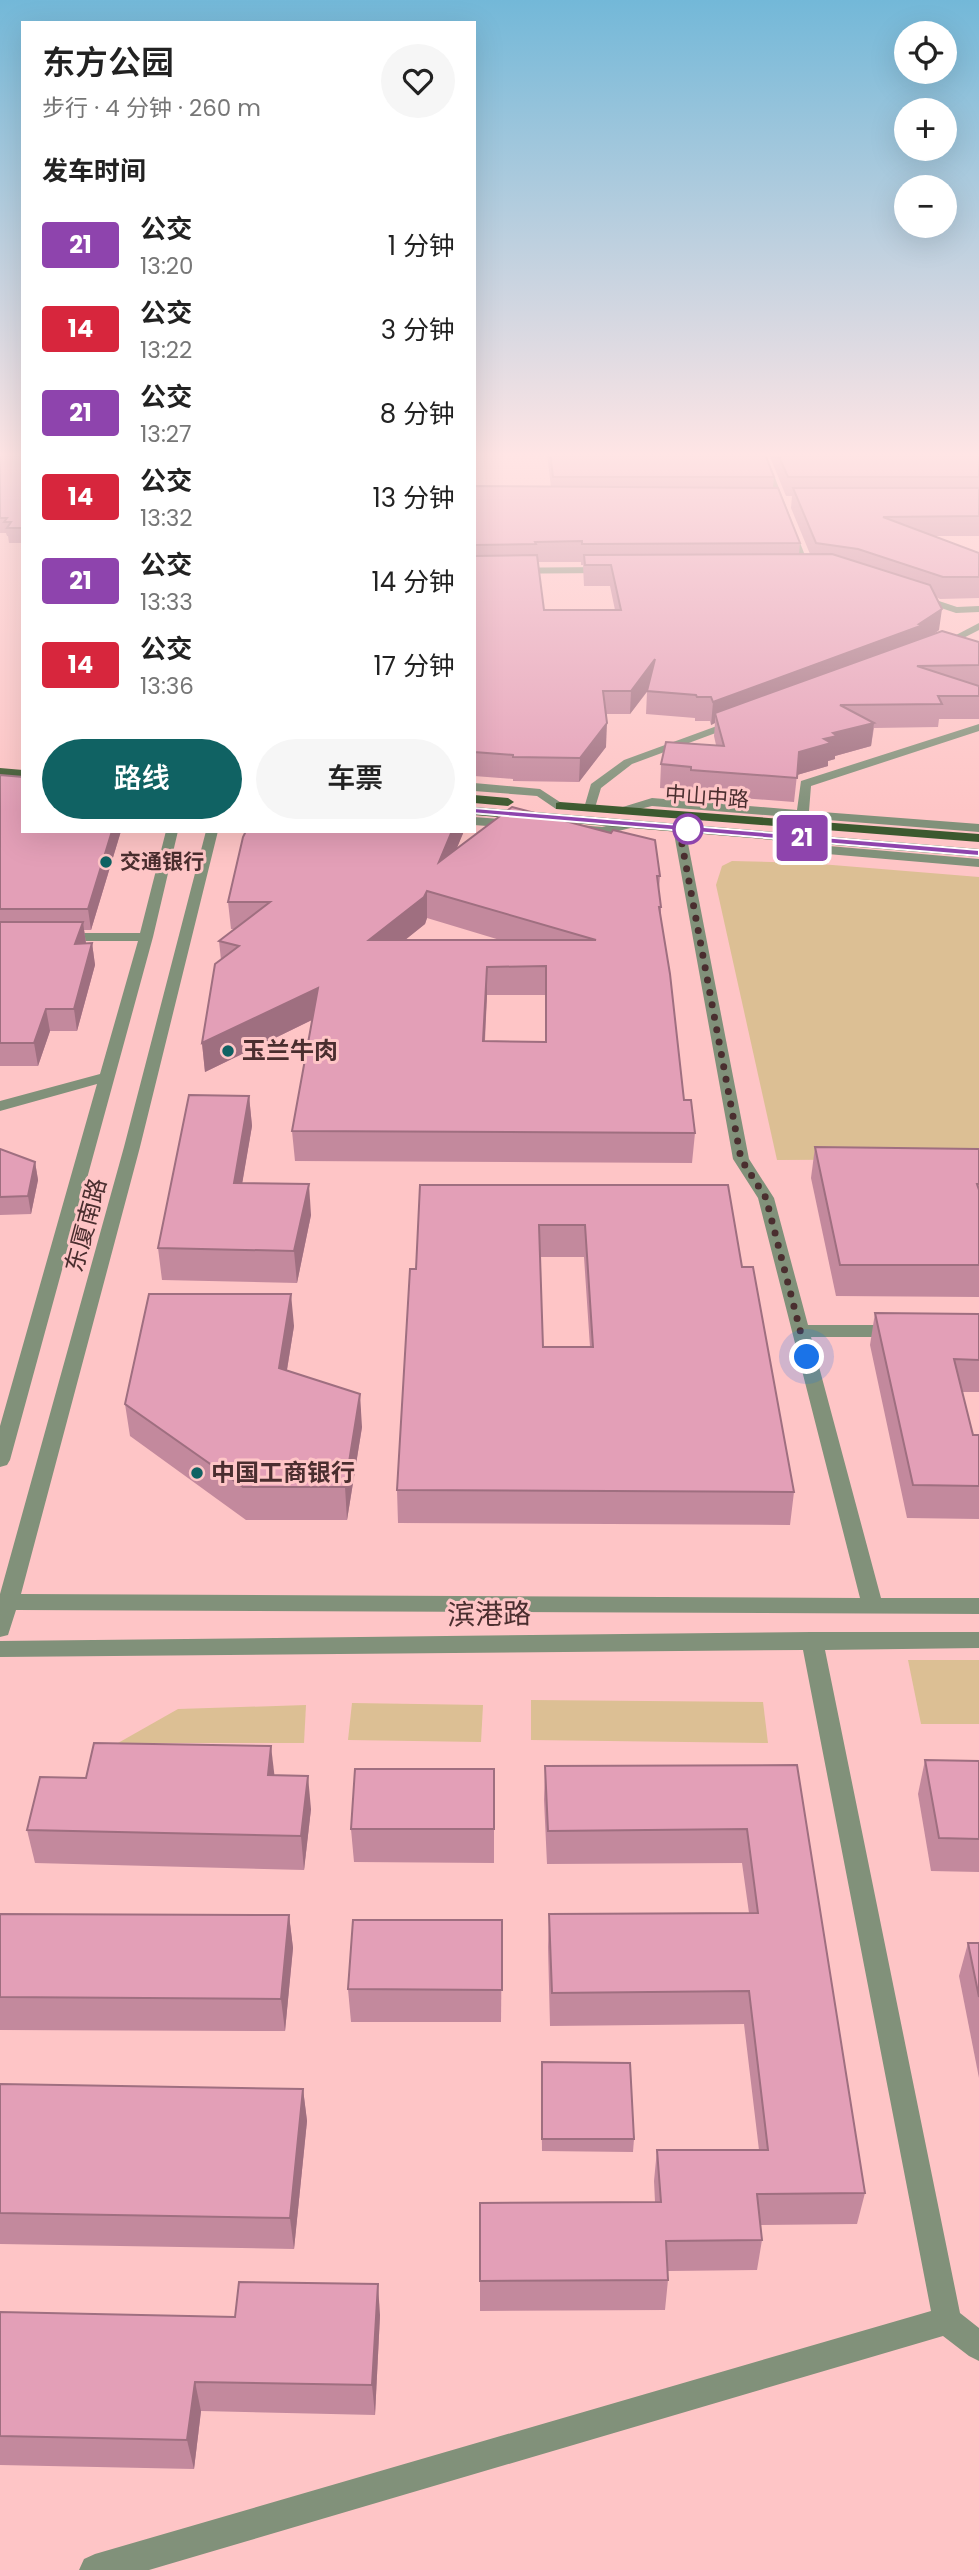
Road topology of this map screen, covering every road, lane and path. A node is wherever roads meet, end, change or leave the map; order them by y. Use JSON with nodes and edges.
{"nodes":[{"id":1,"x":906,"y":594,"type":"edge"},
{"id":2,"x":979,"y":609,"type":"edge"},
{"id":3,"x":956,"y":610,"type":"junction"},
{"id":4,"x":976,"y":628,"type":"edge"},
{"id":5,"x":944,"y":644,"type":"junction"},
{"id":6,"x":932,"y":649,"type":"edge"},
{"id":7,"x":956,"y":650,"type":"edge"},
{"id":8,"x":742,"y":720,"type":"edge"},
{"id":9,"x":979,"y":727,"type":"edge"},
{"id":10,"x":0,"y":760,"type":"edge"},
{"id":11,"x":21,"y":762,"type":"edge"},
{"id":12,"x":0,"y":772,"type":"edge"},
{"id":13,"x":21,"y":774,"type":"edge"},
{"id":14,"x":476,"y":787,"type":"edge"},
{"id":15,"x":476,"y":799,"type":"edge"},
{"id":16,"x":560,"y":806,"type":"junction"},
{"id":17,"x":590,"y":808,"type":"junction"},
{"id":18,"x":619,"y":810,"type":"junction"},
{"id":19,"x":476,"y":811,"type":"edge"},
{"id":20,"x":803,"y":814,"type":"junction"},
{"id":21,"x":476,"y":821,"type":"edge"},
{"id":22,"x":631,"y":824,"type":"junction"},
{"id":23,"x":679,"y":828,"type":"junction"},
{"id":24,"x":979,"y":828,"type":"edge"},
{"id":25,"x":172,"y":833,"type":"edge"},
{"id":26,"x":211,"y":833,"type":"edge"},
{"id":27,"x":773,"y":836,"type":"junction"},
{"id":28,"x":979,"y":838,"type":"edge"},
{"id":29,"x":979,"y":853,"type":"edge"},
{"id":30,"x":979,"y":863,"type":"edge"},
{"id":31,"x":53,"y":937,"type":"edge"},
{"id":32,"x":146,"y":937,"type":"junction"},
{"id":33,"x":105,"y":1077,"type":"junction"},
{"id":34,"x":0,"y":1106,"type":"edge"},
{"id":35,"x":800,"y":1331,"type":"junction"},
{"id":36,"x":910,"y":1331,"type":"edge"},
{"id":37,"x":0,"y":1460,"type":"edge"},
{"id":38,"x":4,"y":1602,"type":"edge"},
{"id":39,"x":873,"y":1606,"type":"junction"},
{"id":40,"x":979,"y":1606,"type":"edge"},
{"id":41,"x":0,"y":1629,"type":"edge"},
{"id":42,"x":812,"y":1640,"type":"junction"},
{"id":43,"x":979,"y":1640,"type":"edge"},
{"id":44,"x":0,"y":1649,"type":"edge"},
{"id":45,"x":947,"y":2321,"type":"junction"},
{"id":46,"x":979,"y":2347,"type":"edge"},
{"id":47,"x":95,"y":2570,"type":"edge"}],
"edges":[{"from":1,"to":3,"type":"street"},
{"from":2,"to":3,"type":"street"},
{"from":3,"to":4,"type":"street"},
{"from":4,"to":5,"type":"street"},
{"from":5,"to":6,"type":"street"},
{"from":5,"to":7,"type":"street"},
{"from":8,"to":17,"type":"street"},
{"from":9,"to":20,"type":"street"},
{"from":10,"to":11,"type":"main road"},
{"from":12,"to":13,"type":"main road"},
{"from":14,"to":16,"type":"street"},
{"from":15,"to":16,"type":"main road","name":"中山中路"},
{"from":16,"to":17,"type":"main road","name":"中山中路"},
{"from":17,"to":18,"type":"main road","name":"中山中路"},
{"from":18,"to":20,"type":"street"},
{"from":18,"to":28,"type":"main road","name":"中山中路"},
{"from":19,"to":22,"type":"main road","name":"中山中路"},
{"from":20,"to":24,"type":"street"},
{"from":21,"to":22,"type":"street"},
{"from":22,"to":23,"type":"main road","name":"中山中路"},
{"from":23,"to":27,"type":"main road","name":"中山中路"},
{"from":23,"to":35,"type":"street"},
{"from":25,"to":32,"type":"street","name":"东厦南路"},
{"from":26,"to":38,"type":"street","name":"东厦南路"},
{"from":27,"to":29,"type":"main road","name":"中山中路"},
{"from":27,"to":30,"type":"street"},
{"from":31,"to":32,"type":"street"},
{"from":32,"to":33,"type":"street","name":"东厦南路"},
{"from":33,"to":34,"type":"street"},
{"from":33,"to":37,"type":"street","name":"东厦南路"},
{"from":35,"to":36,"type":"street"},
{"from":35,"to":39,"type":"street"},
{"from":38,"to":39,"type":"street","name":"滨港路"},
{"from":38,"to":41,"type":"street","name":"东厦南路"},
{"from":39,"to":40,"type":"street","name":"滨港路"},
{"from":42,"to":43,"type":"street","name":"滨港路"},
{"from":42,"to":44,"type":"street","name":"滨港路"},
{"from":42,"to":45,"type":"street"},
{"from":45,"to":46,"type":"street"},
{"from":45,"to":47,"type":"street"}]}
